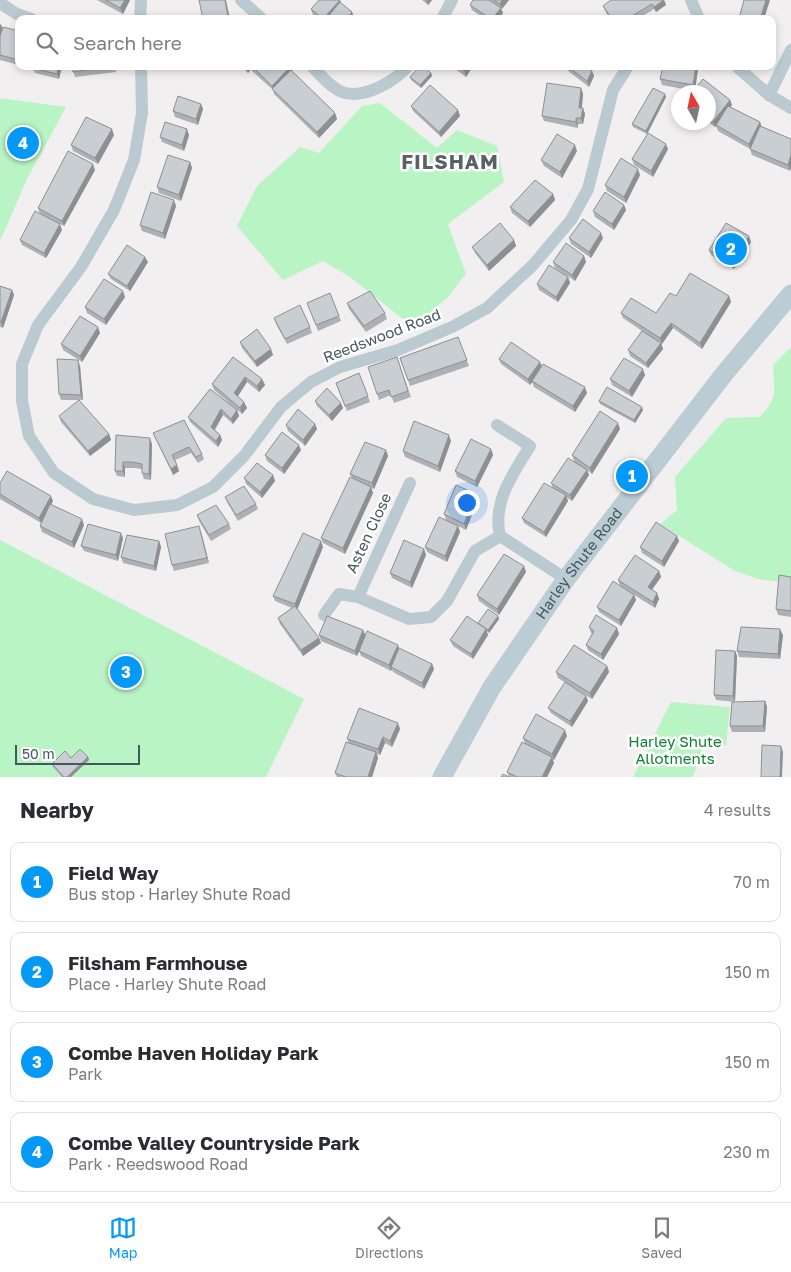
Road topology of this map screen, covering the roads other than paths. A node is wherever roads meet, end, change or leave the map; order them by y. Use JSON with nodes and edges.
{"nodes":[{"id":1,"x":141,"y":0,"type":"edge"},
{"id":2,"x":241,"y":0,"type":"edge"},
{"id":3,"x":452,"y":0,"type":"edge"},
{"id":4,"x":691,"y":0,"type":"edge"},
{"id":5,"x":0,"y":3,"type":"edge"},
{"id":6,"x":20,"y":15,"type":"edge"},
{"id":7,"x":140,"y":15,"type":"edge"},
{"id":8,"x":258,"y":15,"type":"edge"},
{"id":9,"x":444,"y":15,"type":"edge"},
{"id":10,"x":697,"y":15,"type":"edge"},
{"id":11,"x":791,"y":50,"type":"edge"},
{"id":12,"x":141,"y":70,"type":"edge"},
{"id":13,"x":316,"y":70,"type":"edge"},
{"id":14,"x":404,"y":70,"type":"edge"},
{"id":15,"x":626,"y":70,"type":"edge"},
{"id":16,"x":741,"y":70,"type":"edge"},
{"id":17,"x":769,"y":95,"type":"junction"},
{"id":18,"x":791,"y":108,"type":"edge"},
{"id":19,"x":791,"y":294,"type":"edge"},
{"id":20,"x":497,"y":425,"type":"dead end"},
{"id":21,"x":410,"y":484,"type":"dead end"},
{"id":22,"x":500,"y":536,"type":"junction"},
{"id":23,"x":566,"y":579,"type":"junction"},
{"id":24,"x":358,"y":596,"type":"junction"},
{"id":25,"x":324,"y":615,"type":"dead end"},
{"id":26,"x":442,"y":777,"type":"edge"}],
"edges":[{"from":1,"to":7,"type":"street"},
{"from":2,"to":8,"type":"street"},
{"from":3,"to":9,"type":"street"},
{"from":4,"to":10,"type":"street"},
{"from":5,"to":6,"type":"street"},
{"from":11,"to":17,"type":"street"},
{"from":12,"to":15,"type":"street","name":"Reedswood Road"},
{"from":13,"to":14,"type":"street"},
{"from":16,"to":17,"type":"street"},
{"from":17,"to":18,"type":"street"},
{"from":19,"to":23,"type":"main road","name":"Harley Shute Road"},
{"from":20,"to":22,"type":"street"},
{"from":21,"to":24,"type":"street","name":"Asten Close"},
{"from":22,"to":23,"type":"street"},
{"from":22,"to":24,"type":"street","name":"Asten Close"},
{"from":23,"to":26,"type":"main road","name":"Harley Shute Road"},
{"from":24,"to":25,"type":"street","name":"Asten Close"}]}
